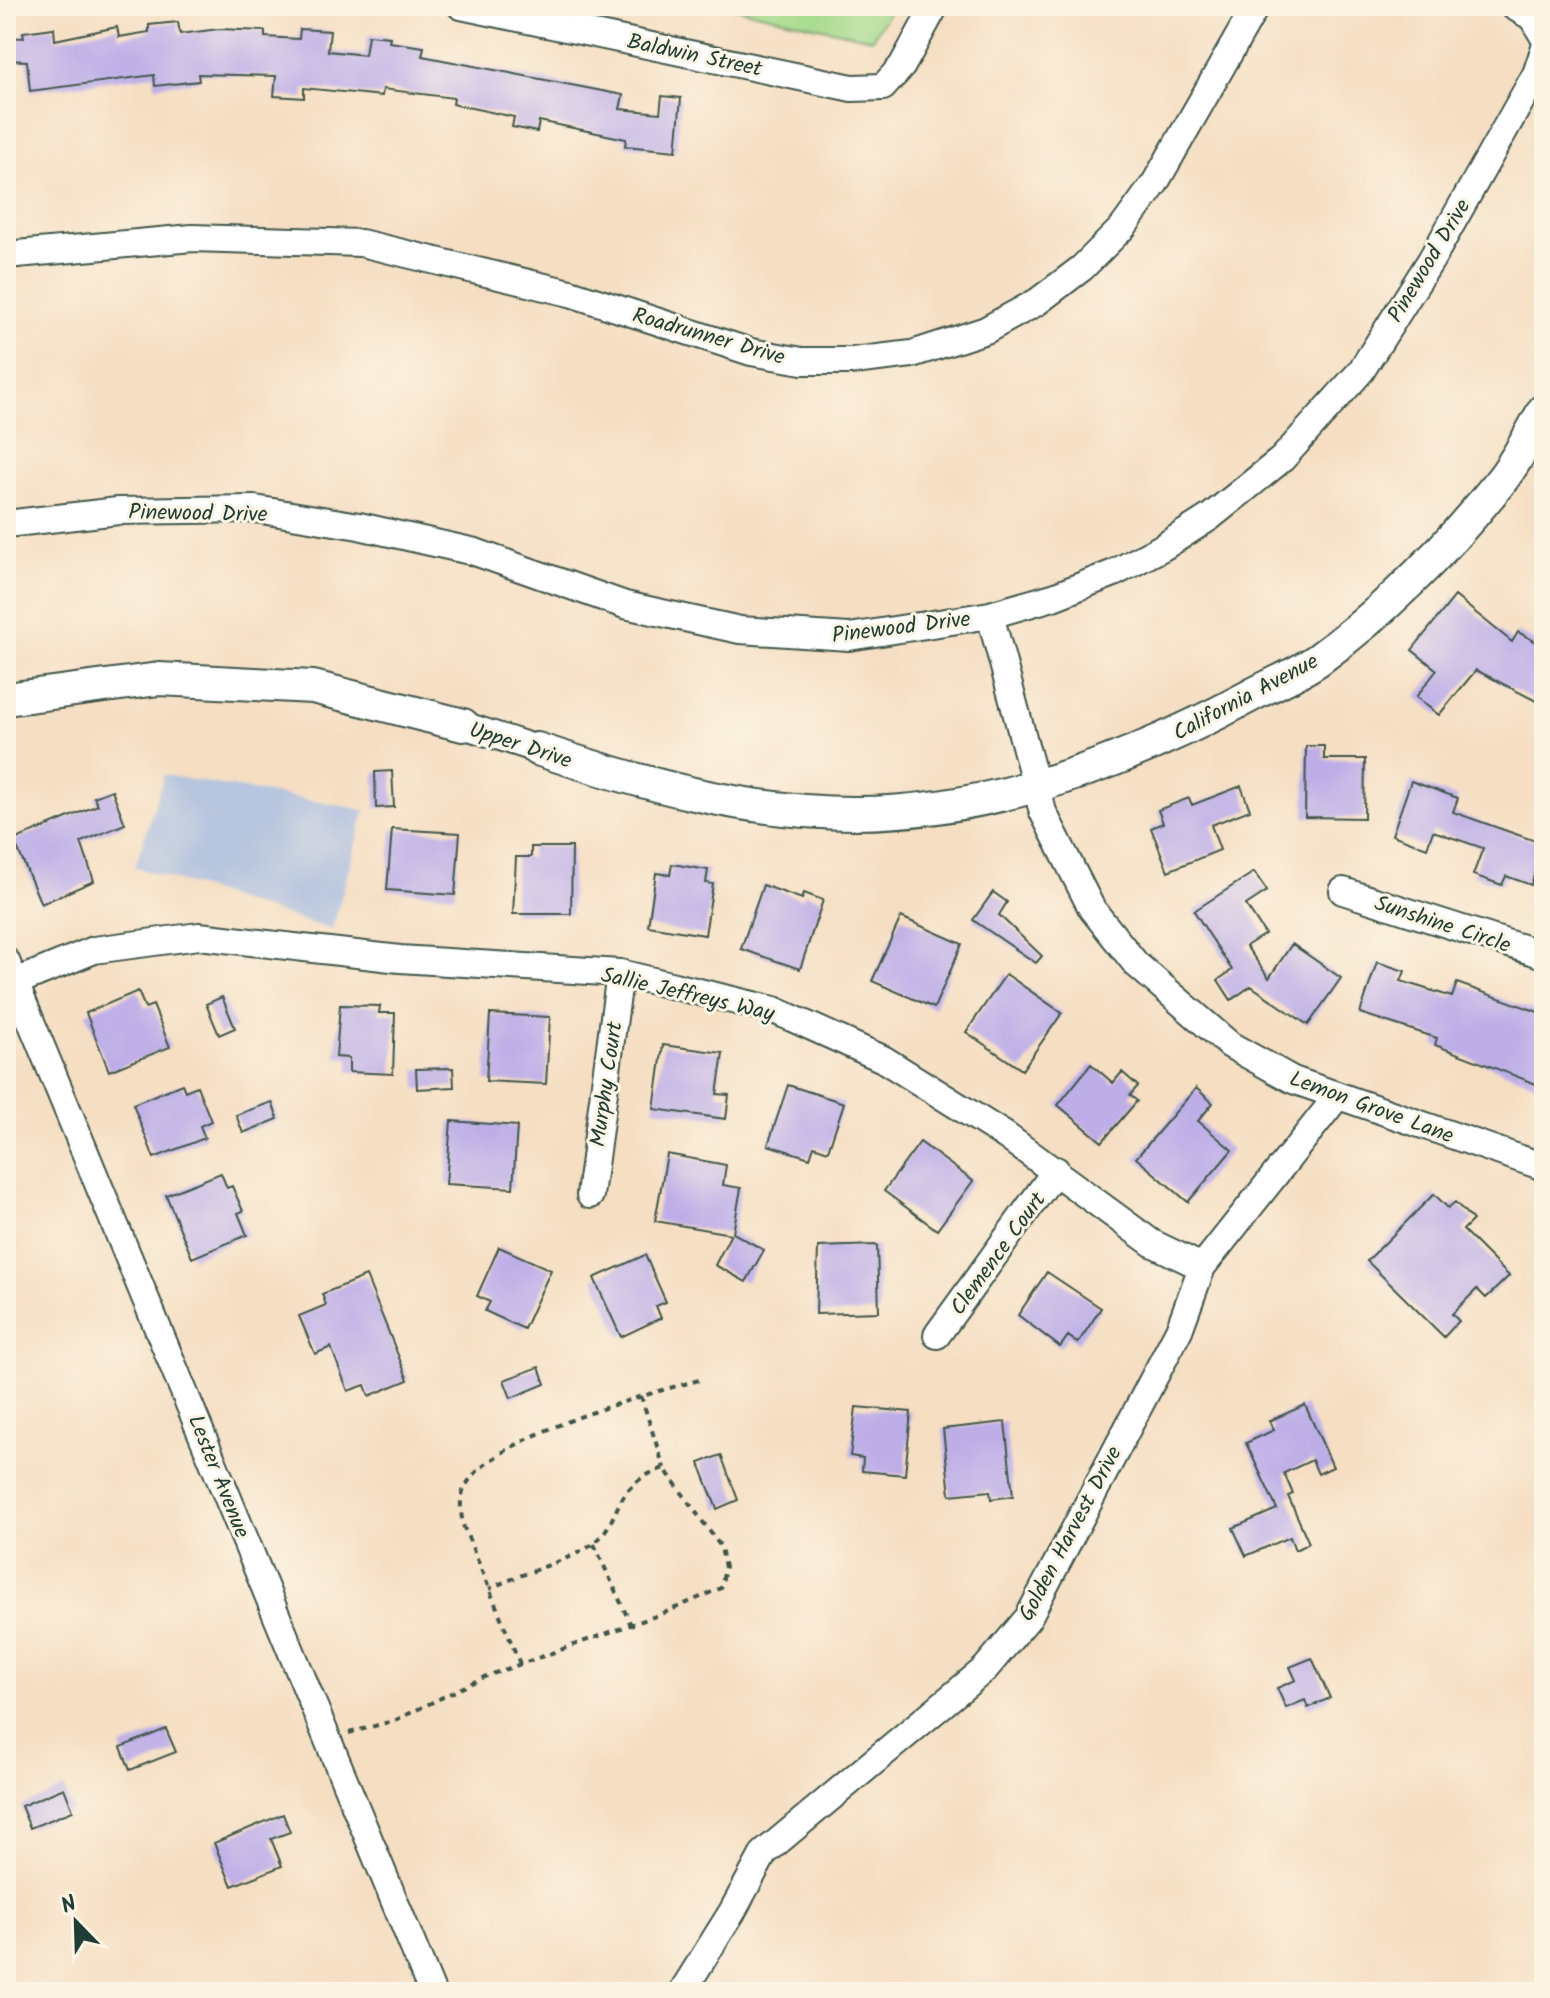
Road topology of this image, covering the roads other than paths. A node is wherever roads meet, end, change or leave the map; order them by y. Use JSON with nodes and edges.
{"nodes":[{"id":1,"x":461,"y":6,"type":"edge"},
{"id":2,"x":935,"y":6,"type":"edge"},
{"id":3,"x":1256,"y":6,"type":"edge"},
{"id":4,"x":1513,"y":6,"type":"edge"},
{"id":5,"x":1544,"y":37,"type":"edge"},
{"id":6,"x":1544,"y":50,"type":"edge"},
{"id":7,"x":6,"y":255,"type":"edge"},
{"id":8,"x":1544,"y":410,"type":"edge"},
{"id":9,"x":6,"y":524,"type":"edge"},
{"id":10,"x":990,"y":615,"type":"junction"},
{"id":11,"x":6,"y":699,"type":"edge"},
{"id":12,"x":463,"y":725,"type":"joint"},
{"id":13,"x":537,"y":749,"type":"joint"},
{"id":14,"x":1035,"y":785,"type":"junction"},
{"id":15,"x":1343,"y":891,"type":"dead end"},
{"id":16,"x":1544,"y":955,"type":"edge"},
{"id":17,"x":620,"y":973,"type":"junction"},
{"id":18,"x":9,"y":977,"type":"edge"},
{"id":19,"x":1336,"y":1098,"type":"junction"},
{"id":20,"x":1544,"y":1167,"type":"edge"},
{"id":21,"x":1056,"y":1170,"type":"junction"},
{"id":22,"x":590,"y":1195,"type":"dead end"},
{"id":23,"x":1202,"y":1267,"type":"junction"},
{"id":24,"x":937,"y":1335,"type":"dead end"},
{"id":25,"x":432,"y":1992,"type":"edge"},
{"id":26,"x":682,"y":1992,"type":"edge"}],
"edges":[{"from":1,"to":2,"type":"street","name":"Baldwin Street"},
{"from":3,"to":7,"type":"street","name":"Roadrunner Drive"},
{"from":4,"to":5,"type":"street"},
{"from":6,"to":10,"type":"street","name":"Pinewood Drive"},
{"from":8,"to":14,"type":"main road","name":"California Avenue"},
{"from":9,"to":10,"type":"street","name":"Pinewood Drive"},
{"from":10,"to":14,"type":"street","name":"Lemon Grove Lane"},
{"from":11,"to":12,"type":"main road","name":"Upper Drive"},
{"from":12,"to":13,"type":"street","name":"Upper Drive"},
{"from":13,"to":14,"type":"main road","name":"Upper Drive"},
{"from":14,"to":19,"type":"street","name":"Lemon Grove Lane"},
{"from":15,"to":16,"type":"street","name":"Sunshine Circle"},
{"from":17,"to":18,"type":"street","name":"Sallie Jeffreys Way"},
{"from":17,"to":21,"type":"street","name":"Sallie Jeffreys Way"},
{"from":17,"to":22,"type":"street","name":"Murphy Court"},
{"from":18,"to":25,"type":"street","name":"Lester Avenue"},
{"from":19,"to":20,"type":"street","name":"Lemon Grove Lane"},
{"from":19,"to":23,"type":"street","name":"Golden Harvest Drive"},
{"from":21,"to":23,"type":"street","name":"Sallie Jeffreys Way"},
{"from":21,"to":24,"type":"street","name":"Clemence Court"},
{"from":23,"to":26,"type":"street","name":"Golden Harvest Drive"}]}
